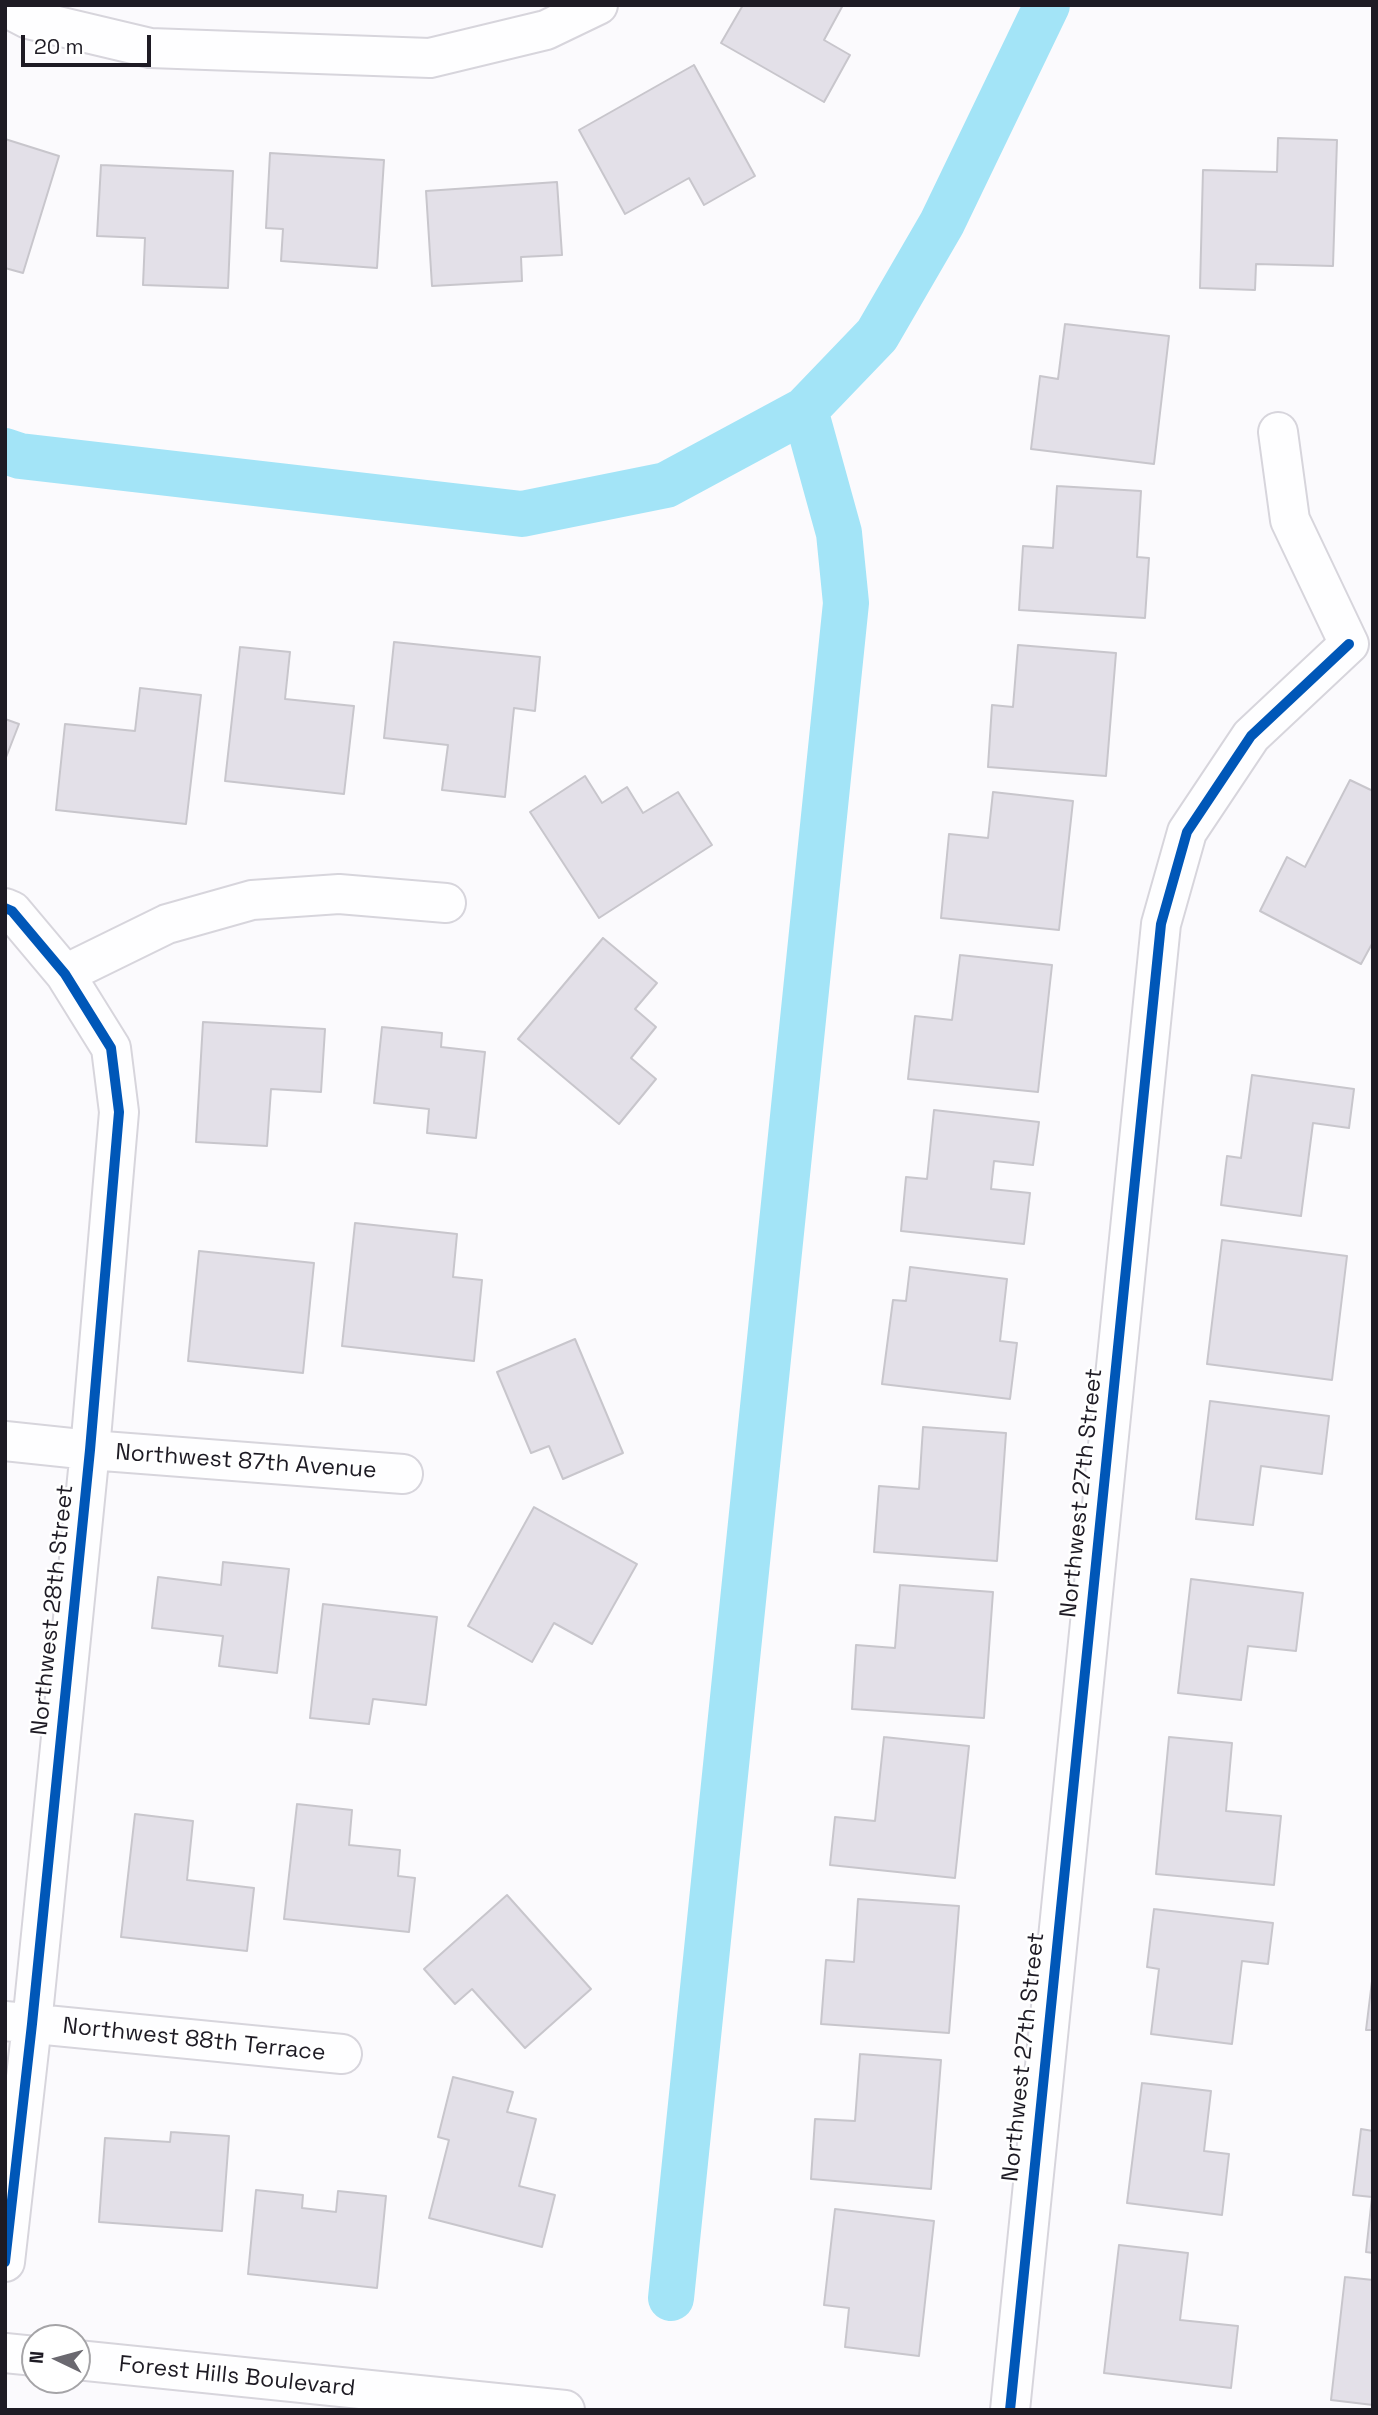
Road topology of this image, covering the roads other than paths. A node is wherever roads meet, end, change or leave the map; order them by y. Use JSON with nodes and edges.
{"nodes":[{"id":1,"x":598,"y":5,"type":"edge"},
{"id":2,"x":5,"y":7,"type":"edge"},
{"id":3,"x":1278,"y":432,"type":"dead end"},
{"id":4,"x":1361,"y":642,"type":"edge"},
{"id":5,"x":446,"y":903,"type":"dead end"},
{"id":6,"x":5,"y":908,"type":"edge"},
{"id":7,"x":65,"y":974,"type":"junction"},
{"id":8,"x":5,"y":1441,"type":"edge"},
{"id":9,"x":90,"y":1450,"type":"junction"},
{"id":10,"x":402,"y":1474,"type":"dead end"},
{"id":11,"x":19,"y":2022,"type":"edge"},
{"id":12,"x":342,"y":2054,"type":"dead end"},
{"id":13,"x":5,"y":2262,"type":"edge"},
{"id":14,"x":91,"y":2362,"type":"edge"},
{"id":15,"x":565,"y":2410,"type":"edge"},
{"id":16,"x":1010,"y":2410,"type":"edge"}],
"edges":[{"from":1,"to":2,"type":"street"},
{"from":3,"to":4,"type":"street"},
{"from":4,"to":16,"type":"street","name":"Northwest 27th Street"},
{"from":5,"to":7,"type":"street"},
{"from":6,"to":7,"type":"street","name":"Northwest 28th Street"},
{"from":7,"to":9,"type":"street","name":"Northwest 28th Street"},
{"from":8,"to":9,"type":"street","name":"Northwest 87th Avenue"},
{"from":9,"to":10,"type":"street","name":"Northwest 87th Avenue"},
{"from":9,"to":11,"type":"street","name":"Northwest 28th Street"},
{"from":11,"to":12,"type":"street","name":"Northwest 88th Terrace"},
{"from":11,"to":13,"type":"street","name":"Northwest 28th Street"},
{"from":14,"to":15,"type":"street","name":"Forest Hills Boulevard"}]}
